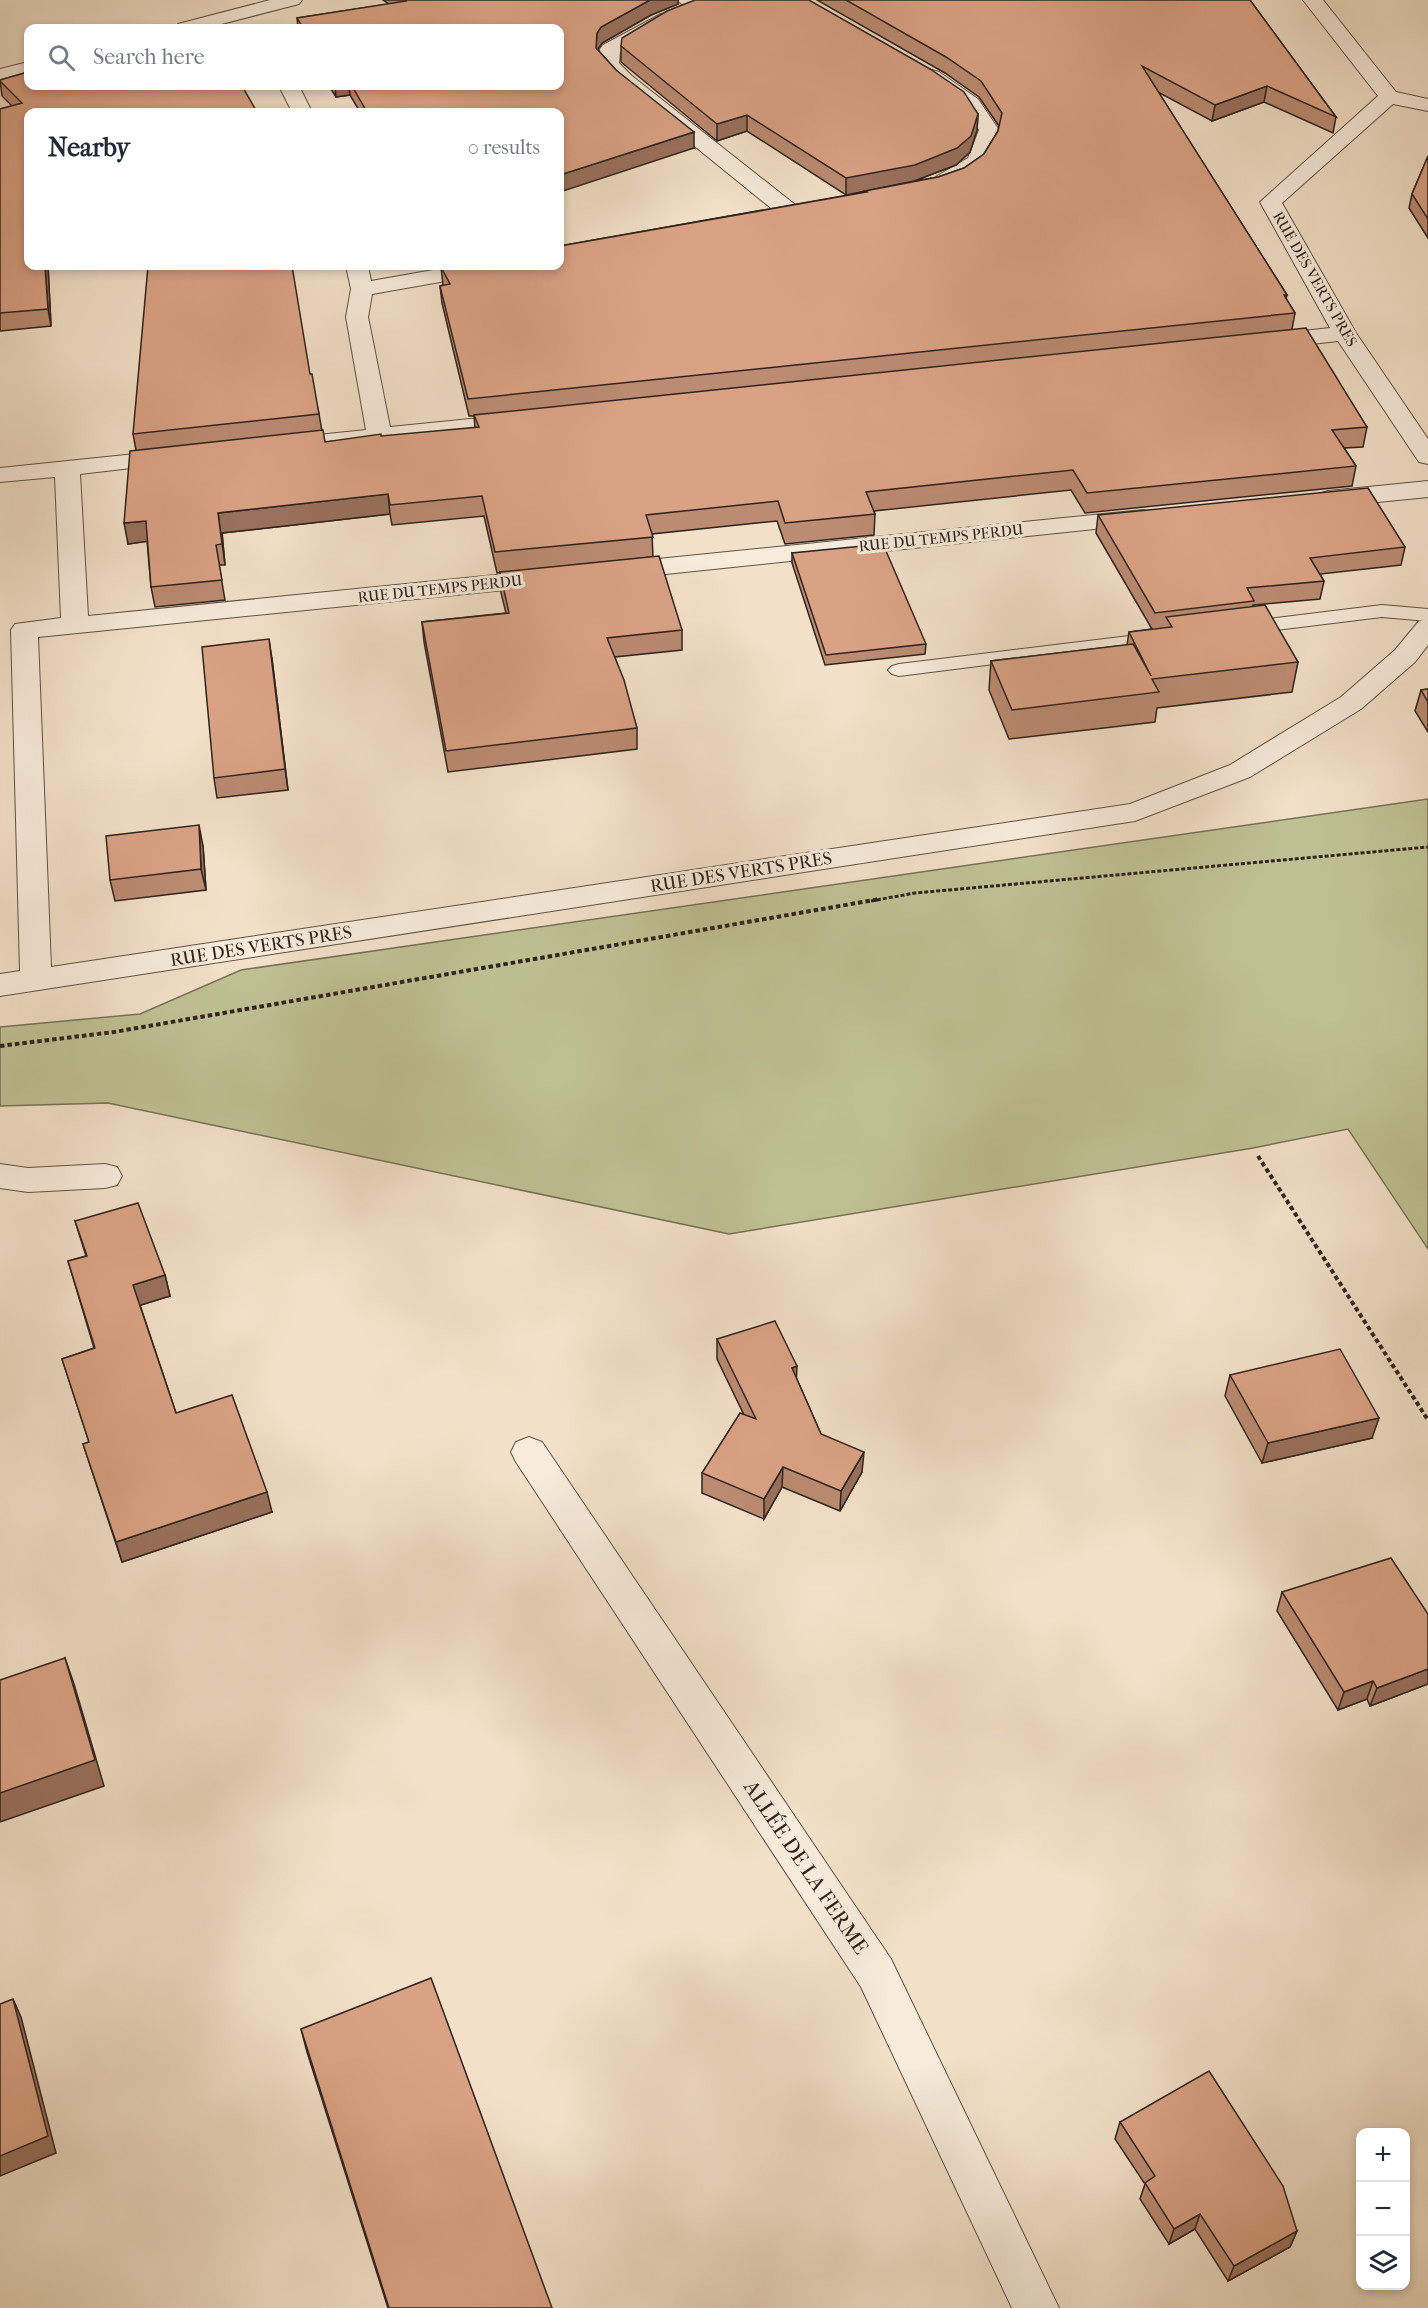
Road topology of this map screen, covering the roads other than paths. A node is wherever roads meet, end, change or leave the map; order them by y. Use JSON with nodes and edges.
{"nodes":[{"id":1,"x":292,"y":0,"type":"edge"},
{"id":2,"x":748,"y":0,"type":"edge"},
{"id":3,"x":1313,"y":0,"type":"edge"},
{"id":4,"x":691,"y":3,"type":"edge"},
{"id":5,"x":256,"y":20,"type":"edge"},
{"id":6,"x":220,"y":24,"type":"edge"},
{"id":7,"x":918,"y":68,"type":"edge"},
{"id":8,"x":24,"y":69,"type":"edge"},
{"id":9,"x":0,"y":75,"type":"edge"},
{"id":10,"x":290,"y":90,"type":"edge"},
{"id":11,"x":1389,"y":97,"type":"junction"},
{"id":12,"x":1428,"y":105,"type":"edge"},
{"id":13,"x":300,"y":108,"type":"edge"},
{"id":14,"x":928,"y":186,"type":"edge"},
{"id":15,"x":813,"y":207,"type":"edge"},
{"id":16,"x":790,"y":212,"type":"junction"},
{"id":17,"x":767,"y":216,"type":"edge"},
{"id":18,"x":358,"y":270,"type":"edge"},
{"id":19,"x":469,"y":270,"type":"edge"},
{"id":20,"x":362,"y":289,"type":"junction"},
{"id":21,"x":1344,"y":333,"type":"junction"},
{"id":22,"x":1249,"y":344,"type":"edge"},
{"id":23,"x":546,"y":418,"type":"edge"},
{"id":24,"x":379,"y":436,"type":"junction"},
{"id":25,"x":252,"y":449,"type":"edge"},
{"id":26,"x":194,"y":455,"type":"edge"},
{"id":27,"x":1428,"y":457,"type":"edge"},
{"id":28,"x":67,"y":468,"type":"junction"},
{"id":29,"x":0,"y":475,"type":"edge"},
{"id":30,"x":1428,"y":489,"type":"edge"},
{"id":31,"x":1309,"y":501,"type":"edge"},
{"id":32,"x":1167,"y":516,"type":"edge"},
{"id":33,"x":1428,"y":615,"type":"edge"},
{"id":34,"x":75,"y":625,"type":"junction"},
{"id":35,"x":1428,"y":627,"type":"edge"},
{"id":36,"x":1229,"y":630,"type":"edge"},
{"id":37,"x":1182,"y":636,"type":"edge"},
{"id":38,"x":899,"y":670,"type":"dead end"},
{"id":39,"x":36,"y":980,"type":"junction"},
{"id":40,"x":0,"y":985,"type":"edge"},
{"id":41,"x":0,"y":1176,"type":"edge"},
{"id":42,"x":105,"y":1176,"type":"dead end"},
{"id":43,"x":529,"y":1452,"type":"dead end"},
{"id":44,"x":1036,"y":2308,"type":"edge"}],
"edges":[{"from":1,"to":5,"type":"street"},
{"from":2,"to":4,"type":"street"},
{"from":3,"to":11,"type":"street"},
{"from":4,"to":16,"type":"street"},
{"from":5,"to":6,"type":"street"},
{"from":7,"to":14,"type":"street"},
{"from":8,"to":9,"type":"street"},
{"from":10,"to":13,"type":"street"},
{"from":11,"to":12,"type":"street"},
{"from":11,"to":21,"type":"street","name":"RUE DES VERTS PRES"},
{"from":15,"to":16,"type":"street"},
{"from":16,"to":17,"type":"street"},
{"from":18,"to":20,"type":"street"},
{"from":19,"to":20,"type":"street"},
{"from":20,"to":24,"type":"street"},
{"from":21,"to":22,"type":"street"},
{"from":21,"to":27,"type":"street","name":"RUE DES VERTS PRES"},
{"from":23,"to":24,"type":"street"},
{"from":24,"to":25,"type":"street"},
{"from":26,"to":28,"type":"street"},
{"from":28,"to":29,"type":"street"},
{"from":28,"to":34,"type":"street"},
{"from":30,"to":31,"type":"street"},
{"from":32,"to":34,"type":"street","name":"RUE DU TEMPS PERDU"},
{"from":33,"to":36,"type":"lane"},
{"from":34,"to":39,"type":"street","name":"RUE DU TEMPS PERDU"},
{"from":35,"to":39,"type":"street","name":"RUE DES VERTS PRES"},
{"from":37,"to":38,"type":"lane"},
{"from":39,"to":40,"type":"street","name":"RUE DES VERTS PRES"},
{"from":41,"to":42,"type":"street"},
{"from":43,"to":44,"type":"street","name":"ALLÉE DE LA FERME"}]}
